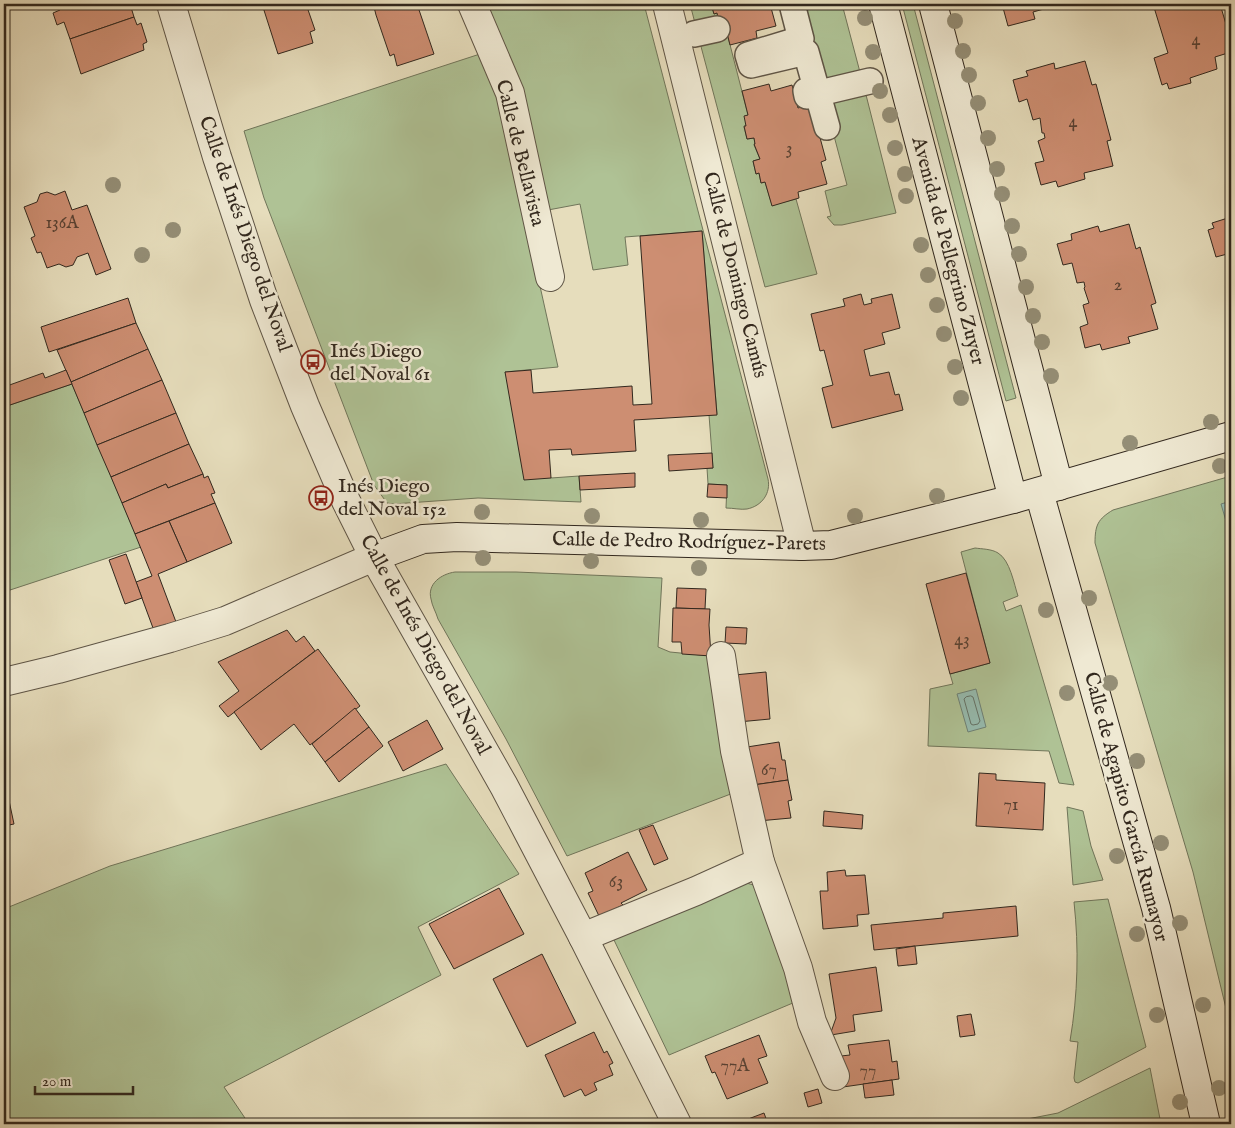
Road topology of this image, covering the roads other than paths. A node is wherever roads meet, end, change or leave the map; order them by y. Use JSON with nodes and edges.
{"nodes":[{"id":1,"x":171,"y":4,"type":"edge"},
{"id":2,"x":472,"y":4,"type":"edge"},
{"id":3,"x":668,"y":4,"type":"edge"},
{"id":4,"x":792,"y":4,"type":"edge"},
{"id":5,"x":883,"y":4,"type":"edge"},
{"id":6,"x":934,"y":4,"type":"edge"},
{"id":7,"x":870,"y":81,"type":"dead end"},
{"id":8,"x":818,"y":93,"type":"junction"},
{"id":9,"x":827,"y":127,"type":"dead end"},
{"id":10,"x":550,"y":276,"type":"dead end"},
{"id":11,"x":1231,"y":436,"type":"edge"},
{"id":12,"x":1037,"y":492,"type":"junction"},
{"id":13,"x":802,"y":546,"type":"junction"},
{"id":14,"x":374,"y":557,"type":"junction"},
{"id":15,"x":721,"y":656,"type":"dead end"},
{"id":16,"x":4,"y":682,"type":"edge"},
{"id":17,"x":760,"y":862,"type":"junction"},
{"id":18,"x":584,"y":937,"type":"junction"},
{"id":19,"x":835,"y":1076,"type":"dead end"},
{"id":20,"x":677,"y":1124,"type":"edge"},
{"id":21,"x":1206,"y":1124,"type":"edge"}],
"edges":[{"from":1,"to":14,"type":"street","name":"Calle de Inés Diego del Noval"},
{"from":2,"to":10,"type":"street","name":"Calle de Bellavista"},
{"from":3,"to":13,"type":"street","name":"Calle de Domingo Camús"},
{"from":4,"to":8,"type":"street"},
{"from":5,"to":12,"type":"street","name":"Avenida de Pellegrino Zuyer"},
{"from":6,"to":12,"type":"street"},
{"from":7,"to":8,"type":"street"},
{"from":8,"to":9,"type":"street"},
{"from":11,"to":12,"type":"street","name":"Calle de Pedro Rodríguez-Parets"},
{"from":12,"to":13,"type":"street","name":"Calle de Pedro Rodríguez-Parets"},
{"from":12,"to":21,"type":"street","name":"Calle de Agapito García Rumayor"},
{"from":13,"to":14,"type":"street","name":"Calle de Pedro Rodríguez-Parets"},
{"from":14,"to":16,"type":"street","name":"Calle de Pedro Rodríguez-Parets"},
{"from":14,"to":18,"type":"street","name":"Calle de Inés Diego del Noval"},
{"from":15,"to":17,"type":"street"},
{"from":17,"to":18,"type":"street"},
{"from":17,"to":19,"type":"street"},
{"from":18,"to":20,"type":"street","name":"Calle de Inés Diego del Noval"}]}
